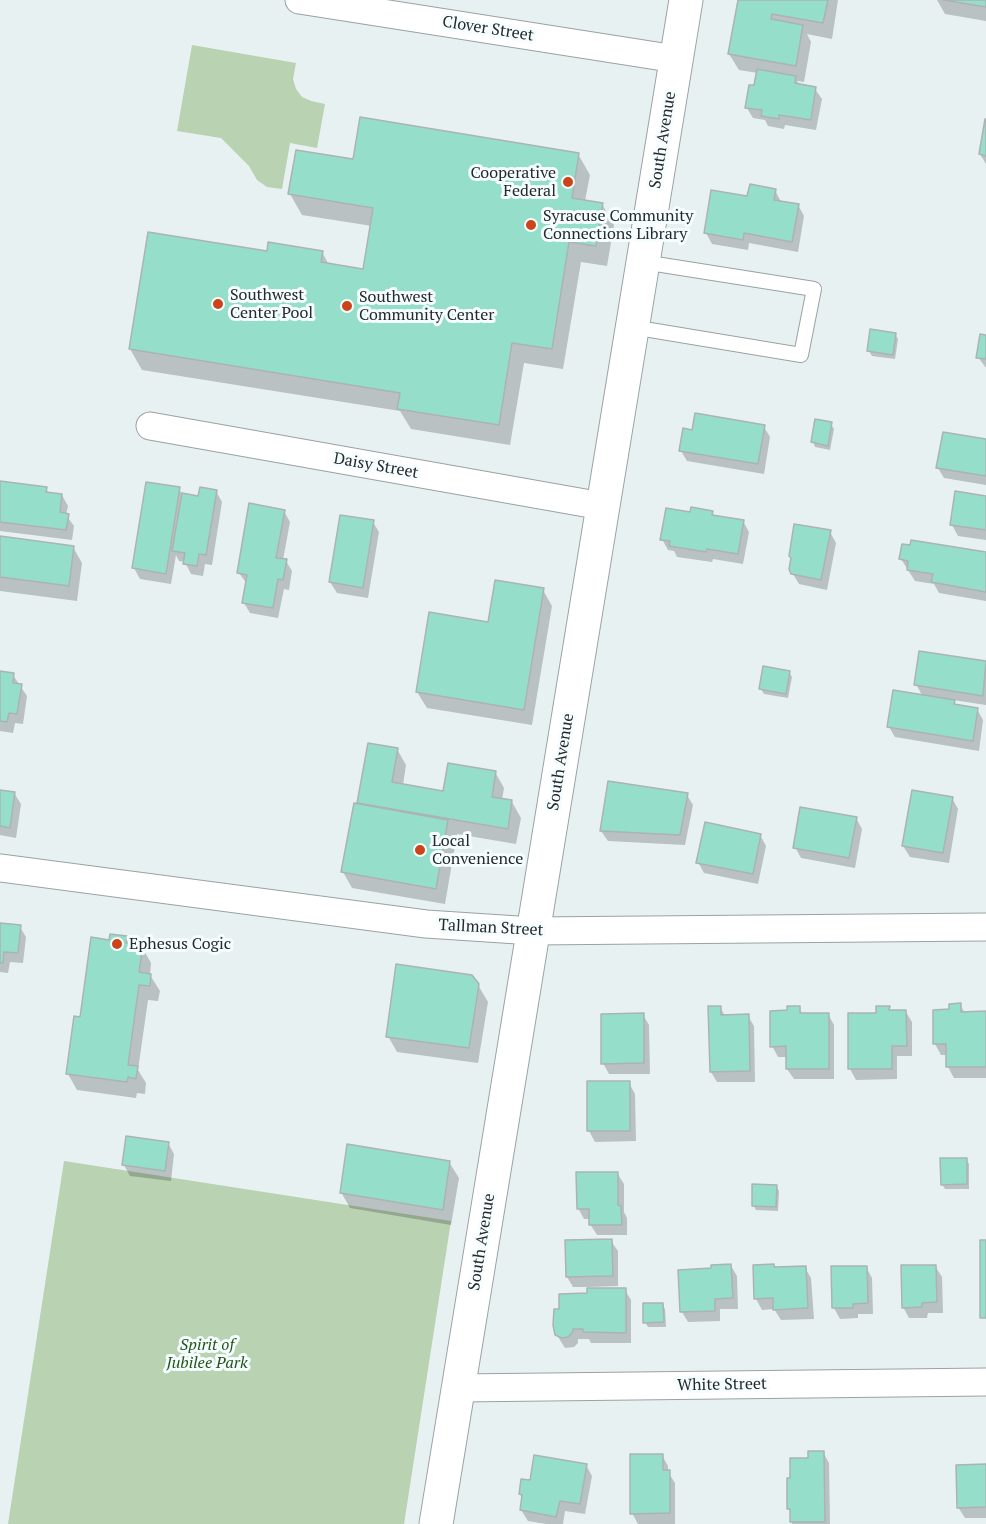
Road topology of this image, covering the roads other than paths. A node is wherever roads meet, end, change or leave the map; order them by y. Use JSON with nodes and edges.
{"nodes":[{"id":1,"x":299,"y":0,"type":"edge"},
{"id":2,"x":686,"y":0,"type":"edge"},
{"id":3,"x":676,"y":59,"type":"junction"},
{"id":4,"x":643,"y":262,"type":"junction"},
{"id":5,"x":633,"y":327,"type":"junction"},
{"id":6,"x":150,"y":426,"type":"dead end"},
{"id":7,"x":602,"y":506,"type":"junction"},
{"id":8,"x":0,"y":868,"type":"edge"},
{"id":9,"x":986,"y":927,"type":"edge"},
{"id":10,"x":533,"y":931,"type":"junction"},
{"id":11,"x":986,"y":1382,"type":"edge"},
{"id":12,"x":459,"y":1388,"type":"junction"},
{"id":13,"x":436,"y":1524,"type":"edge"}],
"edges":[{"from":1,"to":3,"type":"street","name":"Clover Street"},
{"from":2,"to":3,"type":"main road","name":"South Avenue"},
{"from":3,"to":4,"type":"main road","name":"South Avenue"},
{"from":4,"to":5,"type":"main road","name":"South Avenue"},
{"from":4,"to":5,"type":"lane"},
{"from":5,"to":7,"type":"main road","name":"South Avenue"},
{"from":6,"to":7,"type":"street","name":"Daisy Street"},
{"from":7,"to":10,"type":"main road","name":"South Avenue"},
{"from":8,"to":10,"type":"street","name":"Tallman Street"},
{"from":9,"to":10,"type":"street","name":"Tallman Street"},
{"from":10,"to":12,"type":"main road","name":"South Avenue"},
{"from":11,"to":12,"type":"street","name":"White Street"},
{"from":12,"to":13,"type":"main road","name":"South Avenue"}]}
